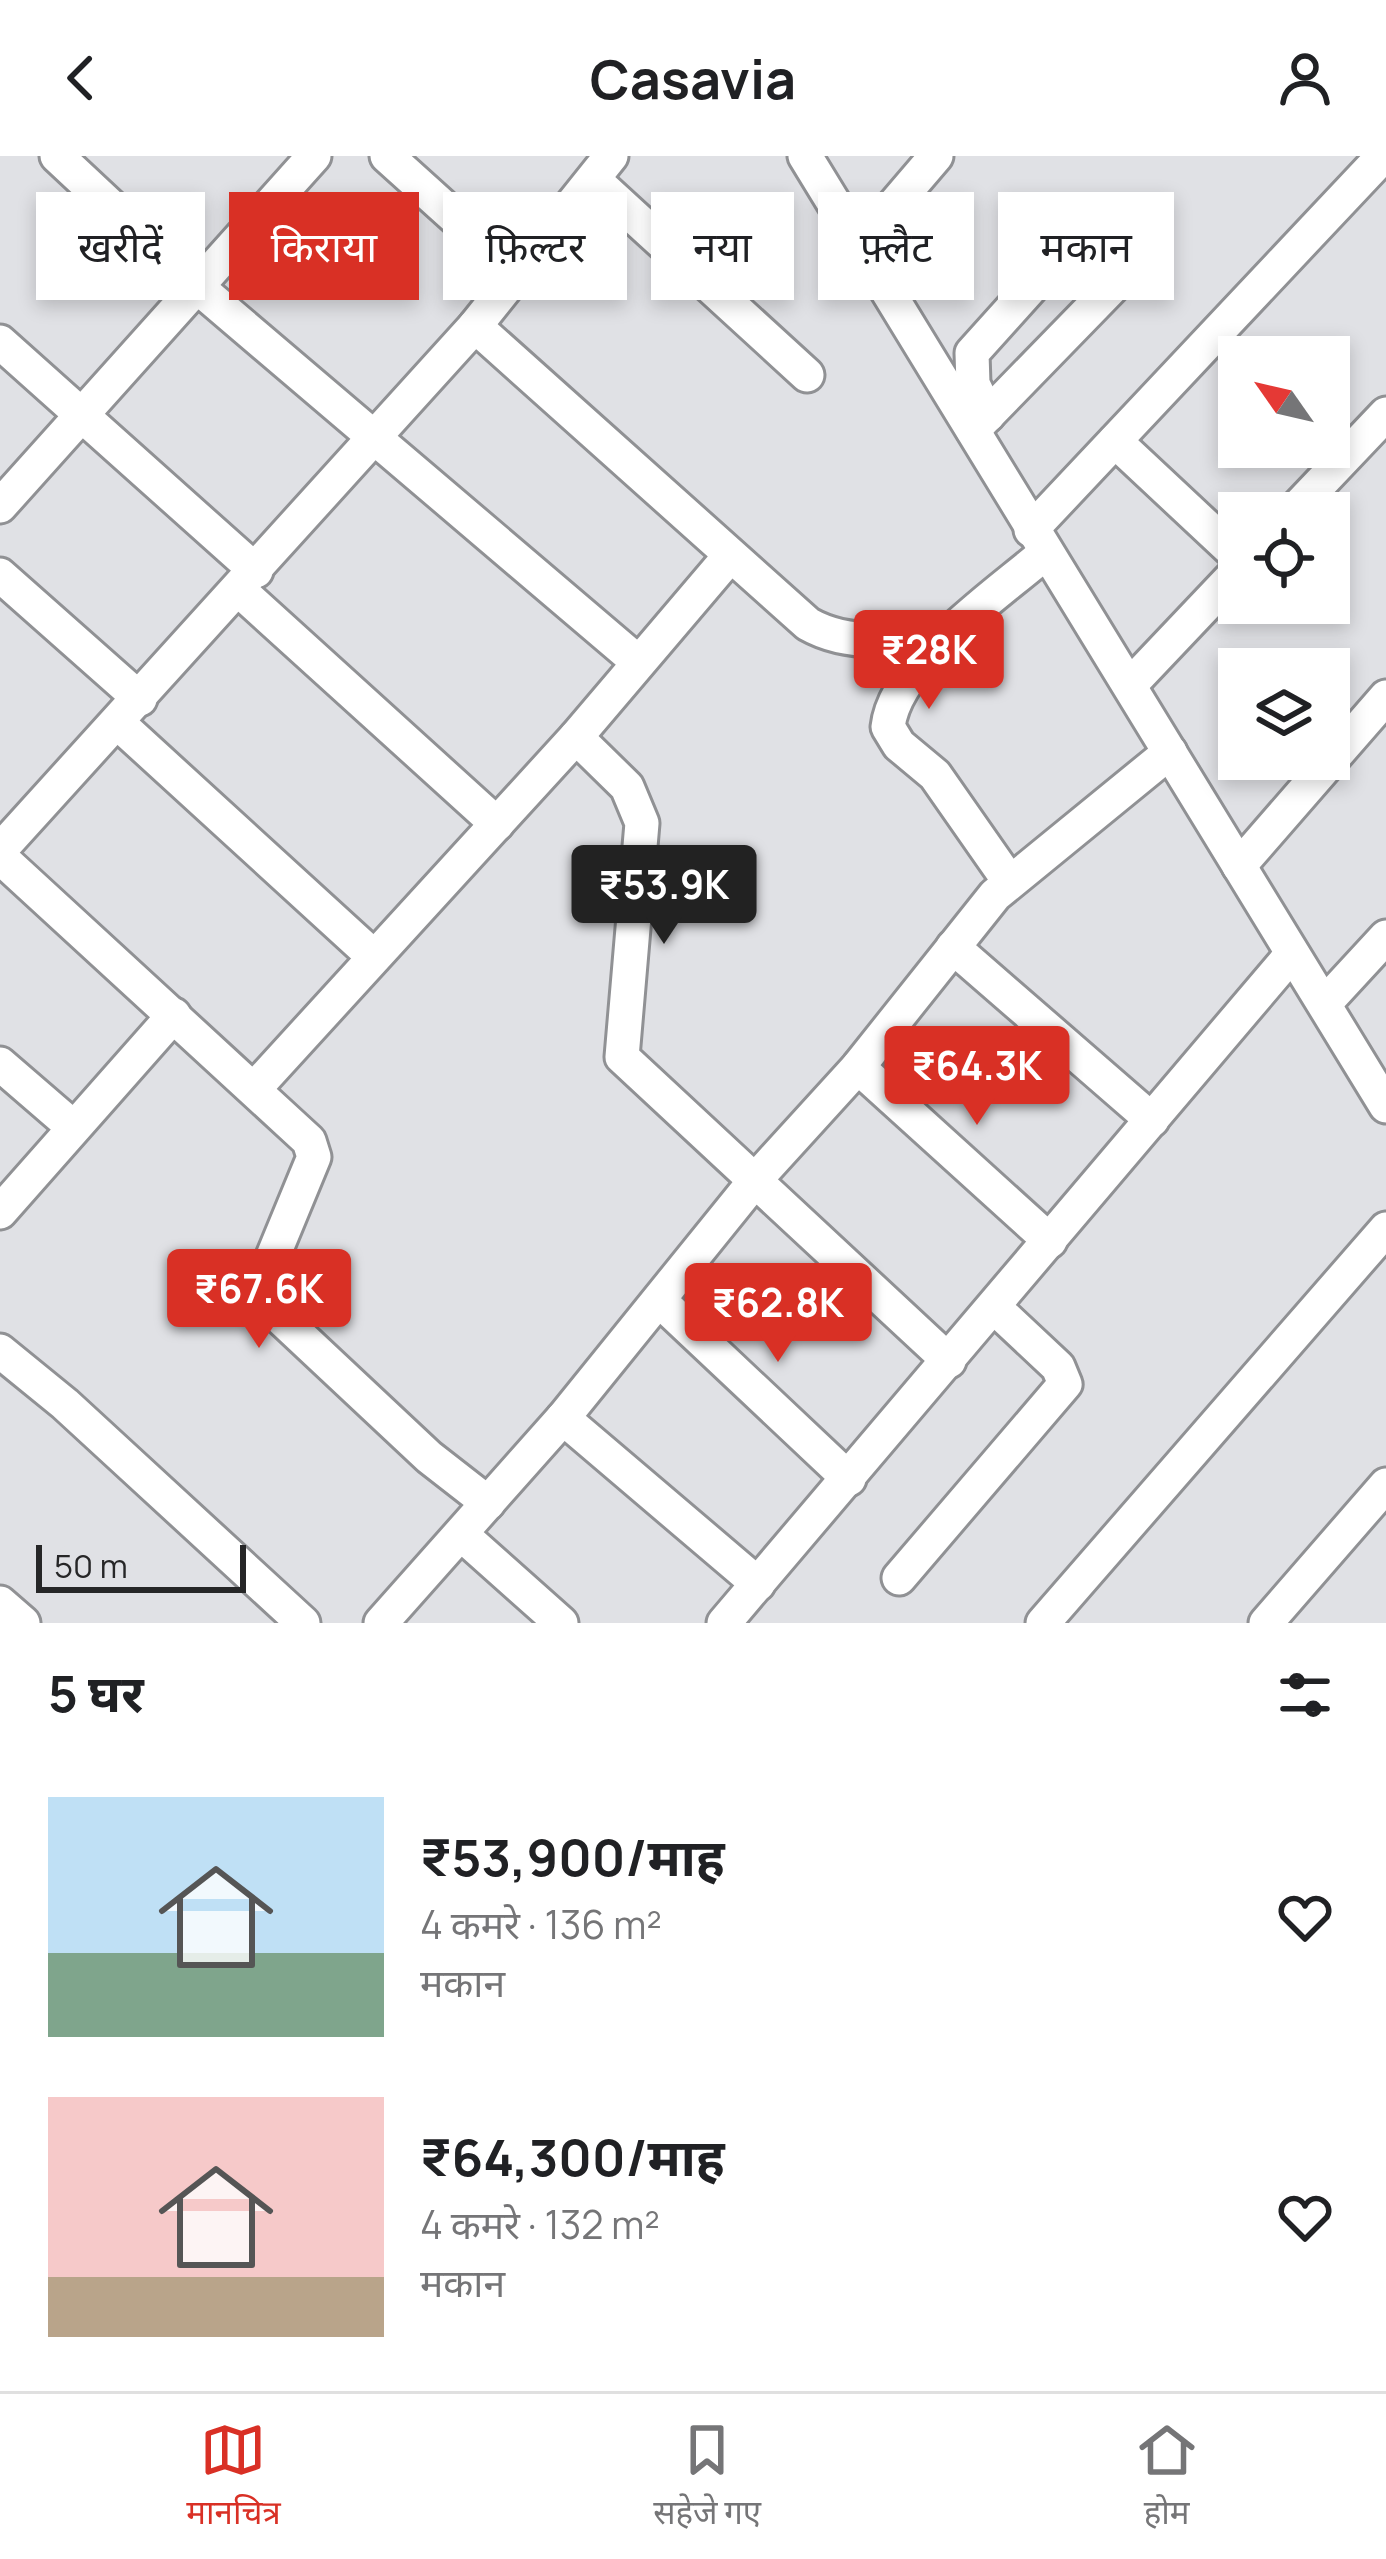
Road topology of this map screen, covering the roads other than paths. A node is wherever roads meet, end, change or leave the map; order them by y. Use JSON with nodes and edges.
{"nodes":[{"id":1,"x":57,"y":156,"type":"edge"},
{"id":2,"x":314,"y":156,"type":"edge"},
{"id":3,"x":386,"y":156,"type":"edge"},
{"id":4,"x":805,"y":156,"type":"edge"},
{"id":5,"x":936,"y":156,"type":"edge"},
{"id":6,"x":1383,"y":156,"type":"edge"},
{"id":7,"x":603,"y":168,"type":"edge"},
{"id":8,"x":96,"y":192,"type":"edge"},
{"id":9,"x":584,"y":192,"type":"edge"},
{"id":10,"x":827,"y":192,"type":"edge"},
{"id":11,"x":905,"y":192,"type":"edge"},
{"id":12,"x":443,"y":207,"type":"edge"},
{"id":13,"x":205,"y":272,"type":"edge"},
{"id":14,"x":205,"y":294,"type":"edge"},
{"id":15,"x":180,"y":300,"type":"edge"},
{"id":16,"x":497,"y":300,"type":"edge"},
{"id":17,"x":897,"y":300,"type":"edge"},
{"id":18,"x":1020,"y":300,"type":"edge"},
{"id":19,"x":1100,"y":300,"type":"edge"},
{"id":20,"x":475,"y":326,"type":"junction"},
{"id":21,"x":0,"y":341,"type":"edge"},
{"id":22,"x":807,"y":375,"type":"dead end"},
{"id":23,"x":82,"y":412,"type":"junction"},
{"id":24,"x":1386,"y":414,"type":"edge"},
{"id":25,"x":980,"y":423,"type":"junction"},
{"id":26,"x":374,"y":440,"type":"junction"},
{"id":27,"x":1115,"y":441,"type":"junction"},
{"id":28,"x":1312,"y":492,"type":"edge"},
{"id":29,"x":0,"y":506,"type":"edge"},
{"id":30,"x":1218,"y":537,"type":"edge"},
{"id":31,"x":1038,"y":542,"type":"junction"},
{"id":32,"x":729,"y":556,"type":"junction"},
{"id":33,"x":0,"y":575,"type":"edge"},
{"id":34,"x":248,"y":581,"type":"junction"},
{"id":35,"x":1218,"y":592,"type":"edge"},
{"id":36,"x":958,"y":629,"type":"junction"},
{"id":37,"x":638,"y":662,"type":"junction"},
{"id":38,"x":1130,"y":686,"type":"junction"},
{"id":39,"x":1386,"y":698,"type":"edge"},
{"id":40,"x":129,"y":711,"type":"junction"},
{"id":41,"x":576,"y":737,"type":"junction"},
{"id":42,"x":1170,"y":752,"type":"junction"},
{"id":43,"x":497,"y":824,"type":"junction"},
{"id":44,"x":0,"y":853,"type":"edge"},
{"id":45,"x":1239,"y":866,"type":"junction"},
{"id":46,"x":1009,"y":881,"type":"junction"},
{"id":47,"x":1386,"y":938,"type":"edge"},
{"id":48,"x":953,"y":947,"type":"junction"},
{"id":49,"x":1291,"y":955,"type":"junction"},
{"id":50,"x":374,"y":957,"type":"junction"},
{"id":51,"x":1326,"y":1002,"type":"junction"},
{"id":52,"x":174,"y":1015,"type":"junction"},
{"id":53,"x":0,"y":1064,"type":"edge"},
{"id":54,"x":858,"y":1067,"type":"junction"},
{"id":55,"x":255,"y":1088,"type":"junction"},
{"id":56,"x":1386,"y":1106,"type":"edge"},
{"id":57,"x":1152,"y":1120,"type":"junction"},
{"id":58,"x":73,"y":1127,"type":"junction"},
{"id":59,"x":757,"y":1178,"type":"junction"},
{"id":60,"x":0,"y":1211,"type":"edge"},
{"id":61,"x":1386,"y":1229,"type":"edge"},
{"id":62,"x":1050,"y":1241,"type":"junction"},
{"id":63,"x":659,"y":1300,"type":"junction"},
{"id":64,"x":994,"y":1307,"type":"junction"},
{"id":65,"x":0,"y":1352,"type":"edge"},
{"id":66,"x":949,"y":1361,"type":"junction"},
{"id":67,"x":563,"y":1418,"type":"junction"},
{"id":68,"x":849,"y":1479,"type":"junction"},
{"id":69,"x":1386,"y":1485,"type":"edge"},
{"id":70,"x":488,"y":1503,"type":"junction"},
{"id":71,"x":460,"y":1534,"type":"junction"},
{"id":72,"x":899,"y":1578,"type":"dead end"},
{"id":73,"x":758,"y":1584,"type":"junction"},
{"id":74,"x":0,"y":1603,"type":"edge"},
{"id":75,"x":23,"y":1623,"type":"edge"},
{"id":76,"x":302,"y":1623,"type":"edge"},
{"id":77,"x":381,"y":1623,"type":"edge"},
{"id":78,"x":561,"y":1623,"type":"edge"},
{"id":79,"x":724,"y":1623,"type":"edge"},
{"id":80,"x":1043,"y":1623,"type":"edge"},
{"id":81,"x":1266,"y":1623,"type":"edge"}],
"edges":[{"from":1,"to":8,"type":"street"},
{"from":2,"to":13,"type":"street"},
{"from":3,"to":12,"type":"street"},
{"from":4,"to":10,"type":"street"},
{"from":5,"to":11,"type":"street"},
{"from":6,"to":27,"type":"street"},
{"from":7,"to":9,"type":"street"},
{"from":7,"to":22,"type":"street"},
{"from":14,"to":26,"type":"street"},
{"from":15,"to":23,"type":"street"},
{"from":16,"to":20,"type":"street"},
{"from":17,"to":25,"type":"street"},
{"from":18,"to":25,"type":"street"},
{"from":19,"to":25,"type":"street"},
{"from":20,"to":26,"type":"street"},
{"from":20,"to":32,"type":"street"},
{"from":21,"to":23,"type":"street"},
{"from":23,"to":29,"type":"street"},
{"from":23,"to":34,"type":"street"},
{"from":24,"to":28,"type":"street"},
{"from":25,"to":31,"type":"street"},
{"from":26,"to":34,"type":"street"},
{"from":26,"to":37,"type":"street"},
{"from":27,"to":30,"type":"street"},
{"from":27,"to":31,"type":"street"},
{"from":31,"to":36,"type":"street"},
{"from":31,"to":38,"type":"street"},
{"from":32,"to":36,"type":"street"},
{"from":32,"to":37,"type":"street"},
{"from":33,"to":40,"type":"street"},
{"from":34,"to":40,"type":"street"},
{"from":34,"to":43,"type":"street"},
{"from":35,"to":38,"type":"street"},
{"from":36,"to":46,"type":"street"},
{"from":37,"to":41,"type":"street"},
{"from":38,"to":42,"type":"street"},
{"from":39,"to":45,"type":"street"},
{"from":40,"to":44,"type":"street"},
{"from":40,"to":50,"type":"street"},
{"from":41,"to":43,"type":"street"},
{"from":41,"to":59,"type":"street"},
{"from":42,"to":45,"type":"street"},
{"from":42,"to":46,"type":"street"},
{"from":43,"to":50,"type":"street"},
{"from":44,"to":52,"type":"street"},
{"from":45,"to":49,"type":"street"},
{"from":46,"to":48,"type":"street"},
{"from":47,"to":51,"type":"street"},
{"from":48,"to":54,"type":"street"},
{"from":48,"to":57,"type":"street"},
{"from":49,"to":51,"type":"street"},
{"from":49,"to":57,"type":"street"},
{"from":50,"to":55,"type":"street"},
{"from":51,"to":56,"type":"street"},
{"from":52,"to":55,"type":"street"},
{"from":52,"to":58,"type":"street"},
{"from":53,"to":58,"type":"street"},
{"from":54,"to":59,"type":"street"},
{"from":54,"to":62,"type":"street"},
{"from":55,"to":70,"type":"street"},
{"from":57,"to":62,"type":"street"},
{"from":58,"to":60,"type":"street"},
{"from":59,"to":63,"type":"street"},
{"from":59,"to":66,"type":"street"},
{"from":61,"to":80,"type":"street"},
{"from":62,"to":64,"type":"street"},
{"from":63,"to":67,"type":"street"},
{"from":63,"to":68,"type":"street"},
{"from":64,"to":66,"type":"street"},
{"from":64,"to":72,"type":"street"},
{"from":65,"to":76,"type":"street"},
{"from":66,"to":68,"type":"street"},
{"from":67,"to":70,"type":"street"},
{"from":67,"to":73,"type":"street"},
{"from":68,"to":73,"type":"street"},
{"from":69,"to":81,"type":"street"},
{"from":70,"to":71,"type":"street"},
{"from":71,"to":77,"type":"street"},
{"from":71,"to":78,"type":"street"},
{"from":73,"to":79,"type":"street"},
{"from":74,"to":75,"type":"street"}]}
